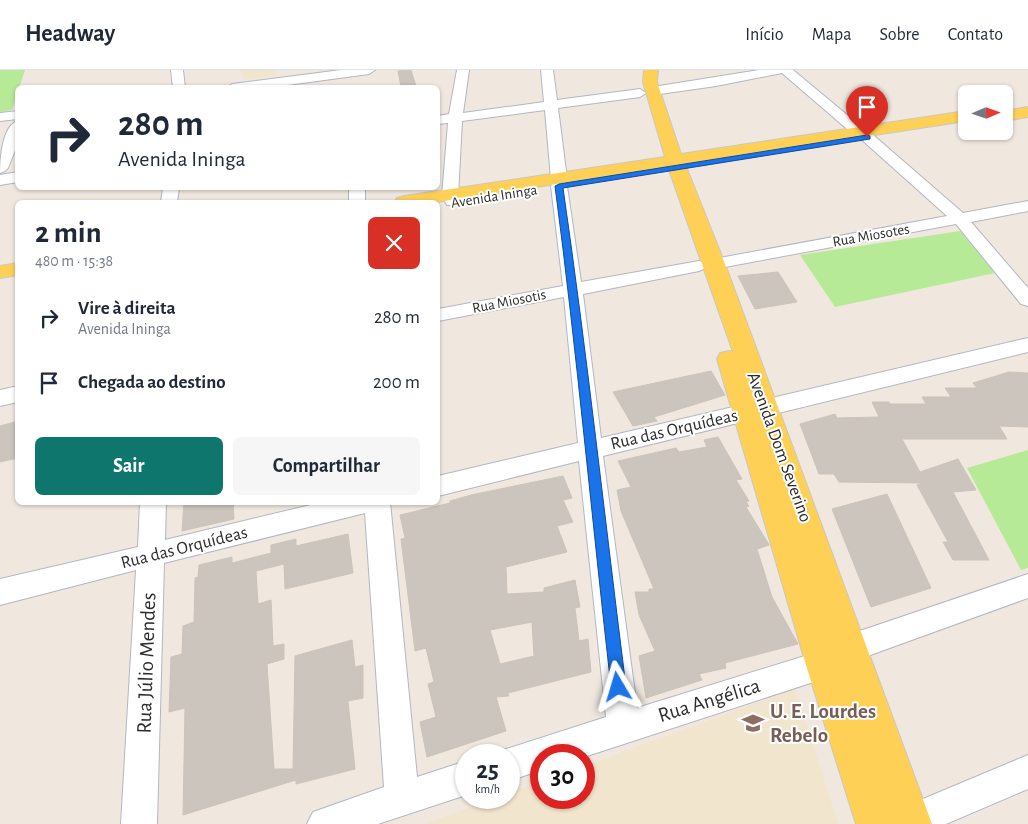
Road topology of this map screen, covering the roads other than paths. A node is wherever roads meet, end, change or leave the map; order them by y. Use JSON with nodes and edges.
{"nodes":[{"id":1,"x":177,"y":70,"type":"edge"},
{"id":2,"x":369,"y":70,"type":"edge"},
{"id":3,"x":463,"y":70,"type":"edge"},
{"id":4,"x":547,"y":70,"type":"edge"},
{"id":5,"x":638,"y":70,"type":"edge"},
{"id":6,"x":651,"y":70,"type":"edge"},
{"id":7,"x":697,"y":70,"type":"edge"},
{"id":8,"x":778,"y":70,"type":"edge"},
{"id":9,"x":786,"y":70,"type":"edge"},
{"id":10,"x":349,"y":71,"type":"edge"},
{"id":11,"x":716,"y":82,"type":"junction"},
{"id":12,"x":179,"y":85,"type":"edge"},
{"id":13,"x":253,"y":85,"type":"edge"},
{"id":14,"x":351,"y":85,"type":"edge"},
{"id":15,"x":646,"y":92,"type":"junction"},
{"id":16,"x":550,"y":105,"type":"junction"},
{"id":17,"x":1028,"y":106,"type":"edge"},
{"id":18,"x":1013,"y":108,"type":"edge"},
{"id":19,"x":1028,"y":112,"type":"edge"},
{"id":20,"x":1013,"y":114,"type":"edge"},
{"id":21,"x":15,"y":115,"type":"edge"},
{"id":22,"x":0,"y":117,"type":"edge"},
{"id":23,"x":456,"y":117,"type":"junction"},
{"id":24,"x":958,"y":117,"type":"edge"},
{"id":25,"x":440,"y":120,"type":"edge"},
{"id":26,"x":958,"y":123,"type":"edge"},
{"id":27,"x":15,"y":132,"type":"edge"},
{"id":28,"x":863,"y":135,"type":"junction"},
{"id":29,"x":671,"y":166,"type":"junction"},
{"id":30,"x":0,"y":168,"type":"edge"},
{"id":31,"x":15,"y":178,"type":"edge"},
{"id":32,"x":0,"y":180,"type":"edge"},
{"id":33,"x":559,"y":183,"type":"junction"},
{"id":34,"x":447,"y":201,"type":"edge"},
{"id":35,"x":1028,"y":206,"type":"edge"},
{"id":36,"x":960,"y":219,"type":"junction"},
{"id":37,"x":15,"y":260,"type":"edge"},
{"id":38,"x":0,"y":263,"type":"edge"},
{"id":39,"x":707,"y":265,"type":"junction"},
{"id":40,"x":15,"y":270,"type":"edge"},
{"id":41,"x":0,"y":272,"type":"edge"},
{"id":42,"x":573,"y":289,"type":"junction"},
{"id":43,"x":1028,"y":300,"type":"edge"},
{"id":44,"x":440,"y":315,"type":"edge"},
{"id":45,"x":1028,"y":345,"type":"edge"},
{"id":46,"x":15,"y":395,"type":"edge"},
{"id":47,"x":0,"y":398,"type":"edge"},
{"id":48,"x":756,"y":410,"type":"junction"},
{"id":49,"x":590,"y":449,"type":"junction"},
{"id":50,"x":440,"y":486,"type":"edge"},
{"id":51,"x":153,"y":505,"type":"edge"},
{"id":52,"x":356,"y":505,"type":"edge"},
{"id":53,"x":376,"y":505,"type":"edge"},
{"id":54,"x":150,"y":555,"type":"junction"},
{"id":55,"x":1028,"y":586,"type":"edge"},
{"id":56,"x":0,"y":592,"type":"edge"},
{"id":57,"x":837,"y":656,"type":"junction"},
{"id":58,"x":623,"y":727,"type":"junction"},
{"id":59,"x":520,"y":760,"type":"edge"},
{"id":60,"x":1028,"y":772,"type":"edge"},
{"id":61,"x":455,"y":782,"type":"edge"},
{"id":62,"x":402,"y":799,"type":"junction"},
{"id":63,"x":912,"y":822,"type":"edge"},
{"id":64,"x":139,"y":824,"type":"edge"},
{"id":65,"x":325,"y":824,"type":"edge"},
{"id":66,"x":876,"y":824,"type":"edge"}],
"edges":[{"from":1,"to":12,"type":"street"},
{"from":2,"to":10,"type":"street"},
{"from":3,"to":23,"type":"street"},
{"from":4,"to":16,"type":"street"},
{"from":5,"to":15,"type":"main road","name":"Avenida Dom Severino"},
{"from":6,"to":15,"type":"main road","name":"Avenida Dom Severino"},
{"from":7,"to":11,"type":"street"},
{"from":8,"to":11,"type":"street"},
{"from":9,"to":28,"type":"street"},
{"from":10,"to":13,"type":"street"},
{"from":10,"to":14,"type":"street"},
{"from":11,"to":15,"type":"street"},
{"from":15,"to":16,"type":"street"},
{"from":15,"to":29,"type":"main road","name":"Avenida Dom Severino"},
{"from":16,"to":23,"type":"street"},
{"from":16,"to":33,"type":"street"},
{"from":17,"to":18,"type":"main road"},
{"from":19,"to":20,"type":"main road"},
{"from":21,"to":22,"type":"street"},
{"from":23,"to":25,"type":"street"},
{"from":23,"to":34,"type":"street"},
{"from":24,"to":28,"type":"main road","name":"Avenida Ininga"},
{"from":26,"to":28,"type":"main road","name":"Avenida Ininga"},
{"from":27,"to":30,"type":"street"},
{"from":28,"to":29,"type":"main road","name":"Avenida Ininga"},
{"from":28,"to":36,"type":"street"},
{"from":29,"to":33,"type":"main road","name":"Avenida Ininga"},
{"from":29,"to":39,"type":"main road","name":"Avenida Dom Severino"},
{"from":31,"to":32,"type":"street"},
{"from":33,"to":34,"type":"main road","name":"Avenida Ininga"},
{"from":33,"to":42,"type":"street"},
{"from":35,"to":36,"type":"street","name":"Rua Miosotes"},
{"from":36,"to":39,"type":"street","name":"Rua Miosotes"},
{"from":36,"to":43,"type":"street"},
{"from":37,"to":38,"type":"main road"},
{"from":39,"to":42,"type":"street","name":"Rua Miosotis"},
{"from":39,"to":48,"type":"main road","name":"Avenida Dom Severino"},
{"from":40,"to":41,"type":"main road"},
{"from":42,"to":44,"type":"street","name":"Rua Miosotis"},
{"from":42,"to":49,"type":"street"},
{"from":45,"to":48,"type":"street","name":"Rua das Orquídeas"},
{"from":46,"to":47,"type":"street"},
{"from":48,"to":49,"type":"street","name":"Rua das Orquídeas"},
{"from":48,"to":57,"type":"main road","name":"Avenida Dom Severino"},
{"from":49,"to":50,"type":"street","name":"Rua das Orquídeas"},
{"from":49,"to":58,"type":"street"},
{"from":51,"to":54,"type":"street","name":"Rua Júlio Mendes"},
{"from":52,"to":54,"type":"street","name":"Rua das Orquídeas"},
{"from":53,"to":62,"type":"street"},
{"from":54,"to":56,"type":"street","name":"Rua das Orquídeas"},
{"from":54,"to":64,"type":"street","name":"Rua Júlio Mendes"},
{"from":55,"to":57,"type":"street","name":"Rua Angélica"},
{"from":57,"to":58,"type":"street","name":"Rua Angélica"},
{"from":57,"to":63,"type":"main road","name":"Avenida Dom Severino"},
{"from":57,"to":66,"type":"main road","name":"Avenida Dom Severino"},
{"from":58,"to":59,"type":"street","name":"Rua Angélica"},
{"from":60,"to":63,"type":"street"},
{"from":61,"to":62,"type":"street"},
{"from":62,"to":65,"type":"street"}]}
